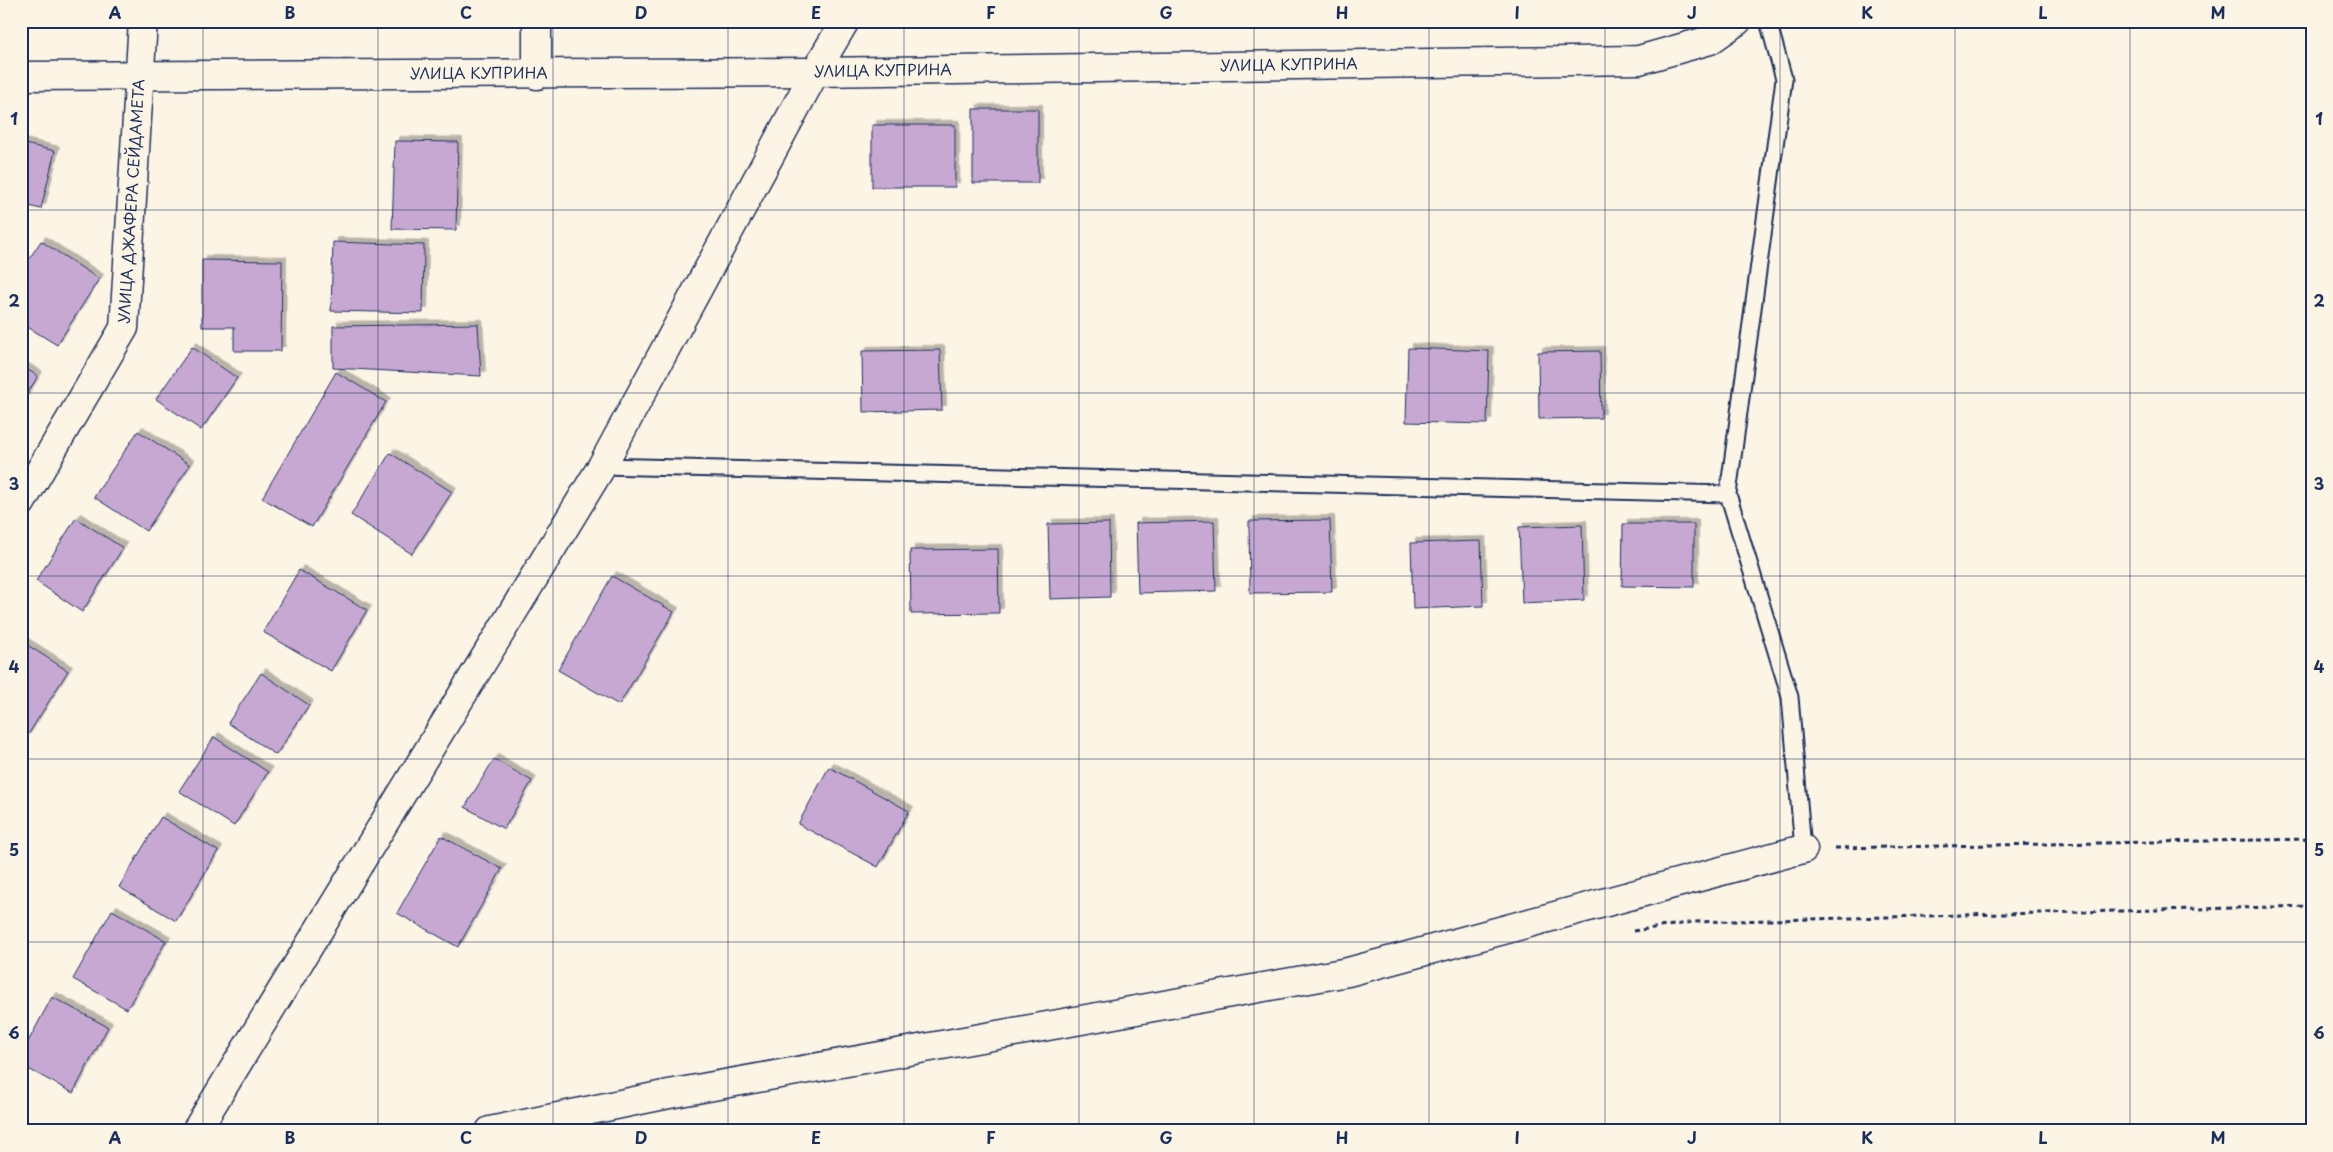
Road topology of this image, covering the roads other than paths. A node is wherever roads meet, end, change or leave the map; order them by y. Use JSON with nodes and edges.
{"nodes":[{"id":1,"x":143,"y":21,"type":"edge"},
{"id":2,"x":536,"y":21,"type":"edge"},
{"id":3,"x":845,"y":21,"type":"edge"},
{"id":4,"x":1737,"y":21,"type":"edge"},
{"id":5,"x":1768,"y":21,"type":"edge"},
{"id":6,"x":815,"y":72,"type":"junction"},
{"id":7,"x":537,"y":75,"type":"junction"},
{"id":8,"x":21,"y":76,"type":"edge"},
{"id":9,"x":140,"y":76,"type":"junction"},
{"id":10,"x":602,"y":466,"type":"junction"},
{"id":11,"x":1728,"y":494,"type":"junction"},
{"id":12,"x":21,"y":503,"type":"edge"},
{"id":13,"x":1803,"y":849,"type":"joint"},
{"id":14,"x":196,"y":1131,"type":"edge"},
{"id":15,"x":490,"y":1131,"type":"edge"}],
"edges":[{"from":1,"to":9,"type":"street","name":"УЛИЦА ДЖАФЕРА СЕЙДАМЕТА"},
{"from":2,"to":7,"type":"street"},
{"from":3,"to":6,"type":"street"},
{"from":4,"to":6,"type":"street","name":"УЛИЦА КУПРИНА"},
{"from":5,"to":11,"type":"lane"},
{"from":6,"to":7,"type":"street","name":"УЛИЦА КУПРИНА"},
{"from":6,"to":10,"type":"street"},
{"from":7,"to":9,"type":"street","name":"УЛИЦА КУПРИНА"},
{"from":8,"to":9,"type":"street","name":"УЛИЦА КУПРИНА"},
{"from":9,"to":12,"type":"street","name":"УЛИЦА ДЖАФЕРА СЕЙДАМЕТА"},
{"from":10,"to":11,"type":"lane"},
{"from":10,"to":14,"type":"street"},
{"from":11,"to":13,"type":"lane"},
{"from":13,"to":15,"type":"street"}]}
